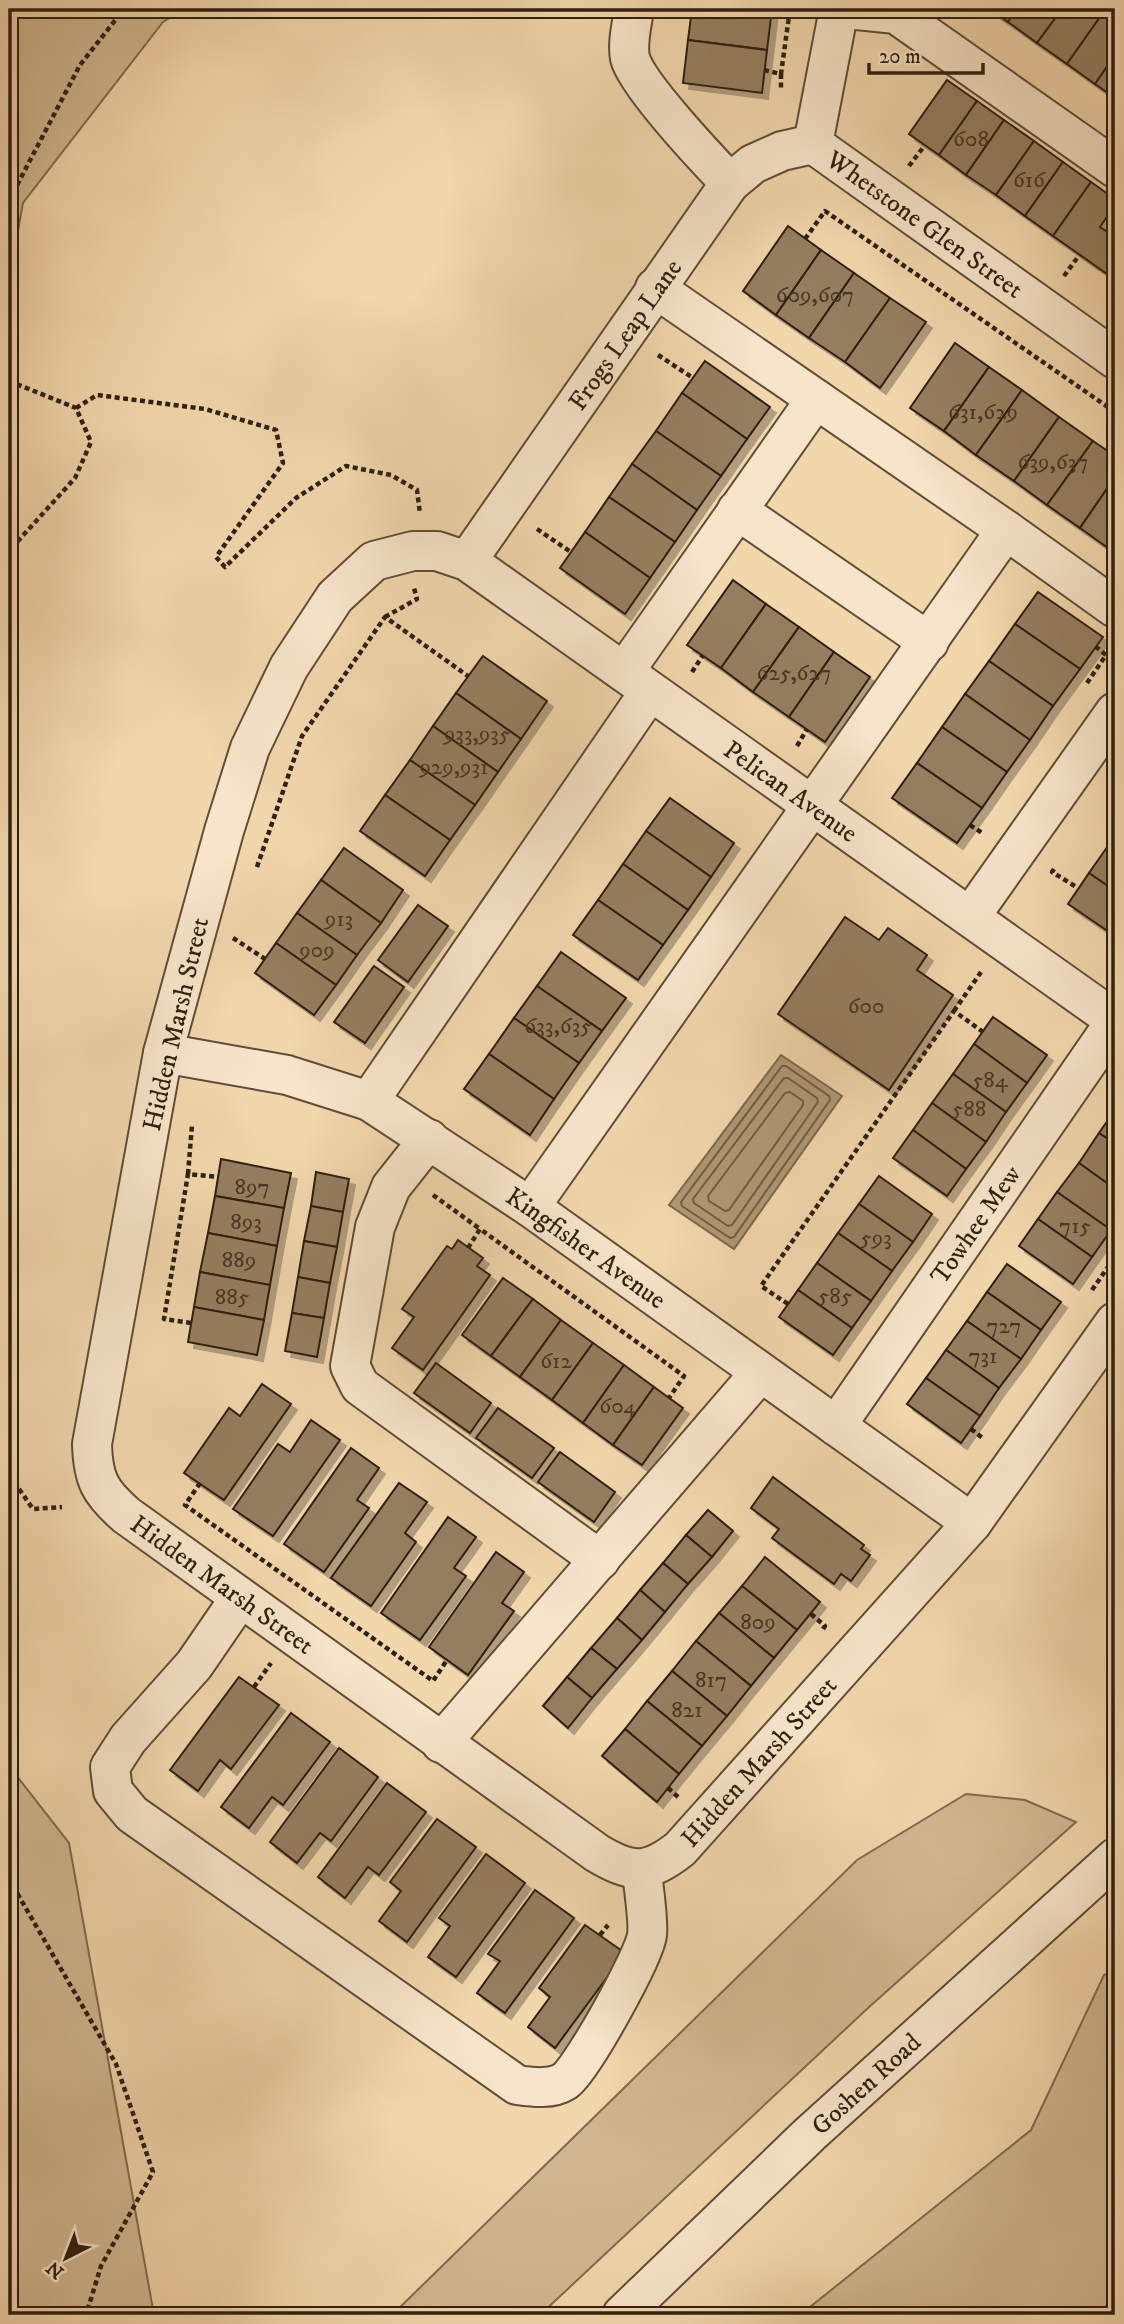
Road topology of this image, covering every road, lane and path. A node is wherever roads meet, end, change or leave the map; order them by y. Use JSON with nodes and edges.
{"nodes":[{"id":1,"x":124,"y":9,"type":"edge"},
{"id":2,"x":634,"y":9,"type":"edge"},
{"id":3,"x":790,"y":9,"type":"edge"},
{"id":4,"x":839,"y":9,"type":"edge"},
{"id":5,"x":847,"y":9,"type":"edge"},
{"id":6,"x":764,"y":70,"type":"dead end"},
{"id":7,"x":813,"y":144,"type":"junction"},
{"id":8,"x":1115,"y":168,"type":"edge"},
{"id":9,"x":730,"y":183,"type":"junction"},
{"id":10,"x":9,"y":209,"type":"edge"},
{"id":11,"x":805,"y":239,"type":"dead end"},
{"id":12,"x":655,"y":288,"type":"junction"},
{"id":13,"x":1115,"y":359,"type":"edge"},
{"id":14,"x":650,"y":366,"type":"dead end"},
{"id":15,"x":693,"y":378,"type":"dead end"},
{"id":16,"x":9,"y":381,"type":"edge"},
{"id":17,"x":816,"y":399,"type":"junction"},
{"id":18,"x":76,"y":408,"type":"junction"},
{"id":19,"x":1115,"y":412,"type":"edge"},
{"id":20,"x":737,"y":510,"type":"junction"},
{"id":21,"x":420,"y":514,"type":"dead end"},
{"id":22,"x":545,"y":518,"type":"dead end"},
{"id":23,"x":1006,"y":530,"type":"junction"},
{"id":24,"x":9,"y":551,"type":"edge"},
{"id":25,"x":571,"y":552,"type":"dead end"},
{"id":26,"x":467,"y":561,"type":"junction"},
{"id":27,"x":1115,"y":608,"type":"edge"},
{"id":28,"x":929,"y":642,"type":"junction"},
{"id":29,"x":468,"y":677,"type":"dead end"},
{"id":30,"x":637,"y":682,"type":"junction"},
{"id":31,"x":1115,"y":712,"type":"edge"},
{"id":32,"x":813,"y":806,"type":"junction"},
{"id":33,"x":1060,"y":860,"type":"dead end"},
{"id":34,"x":255,"y":874,"type":"dead end"},
{"id":35,"x":1078,"y":888,"type":"dead end"},
{"id":36,"x":970,"y":918,"type":"junction"},
{"id":37,"x":233,"y":937,"type":"dead end"},
{"id":38,"x":1003,"y":941,"type":"junction"},
{"id":39,"x":265,"y":959,"type":"dead end"},
{"id":40,"x":954,"y":1011,"type":"junction"},
{"id":41,"x":1115,"y":1021,"type":"edge"},
{"id":42,"x":983,"y":1032,"type":"dead end"},
{"id":43,"x":163,"y":1053,"type":"junction"},
{"id":44,"x":369,"y":1101,"type":"junction"},
{"id":45,"x":429,"y":1139,"type":"junction"},
{"id":46,"x":403,"y":1172,"type":"junction"},
{"id":47,"x":218,"y":1177,"type":"dead end"},
{"id":48,"x":530,"y":1207,"type":"junction"},
{"id":49,"x":480,"y":1229,"type":"junction"},
{"id":50,"x":468,"y":1248,"type":"dead end"},
{"id":51,"x":788,"y":1304,"type":"dead end"},
{"id":52,"x":1115,"y":1322,"type":"edge"},
{"id":53,"x":191,"y":1323,"type":"dead end"},
{"id":54,"x":760,"y":1373,"type":"junction"},
{"id":55,"x":669,"y":1398,"type":"dead end"},
{"id":56,"x":836,"y":1426,"type":"junction"},
{"id":57,"x":9,"y":1432,"type":"edge"},
{"id":58,"x":200,"y":1483,"type":"dead end"},
{"id":59,"x":62,"y":1507,"type":"dead end"},
{"id":60,"x":972,"y":1523,"type":"junction"},
{"id":61,"x":600,"y":1560,"type":"junction"},
{"id":62,"x":240,"y":1598,"type":"junction"},
{"id":63,"x":447,"y":1660,"type":"dead end"},
{"id":64,"x":441,"y":1743,"type":"junction"},
{"id":65,"x":1115,"y":1858,"type":"edge"},
{"id":66,"x":642,"y":1870,"type":"junction"},
{"id":67,"x":9,"y":1879,"type":"edge"},
{"id":68,"x":86,"y":2315,"type":"edge"},
{"id":69,"x":622,"y":2315,"type":"edge"}],
"edges":[{"from":1,"to":10,"type":"path"},
{"from":2,"to":9,"type":"street"},
{"from":3,"to":6,"type":"path"},
{"from":4,"to":7,"type":"street","name":"Whetstone Glen Street"},
{"from":5,"to":8,"type":"street"},
{"from":7,"to":9,"type":"street","name":"Frogs Leap Lane"},
{"from":7,"to":13,"type":"street","name":"Whetstone Glen Street"},
{"from":9,"to":12,"type":"street","name":"Frogs Leap Lane"},
{"from":11,"to":19,"type":"path"},
{"from":12,"to":17,"type":"street"},
{"from":12,"to":26,"type":"street","name":"Frogs Leap Lane"},
{"from":14,"to":15,"type":"path"},
{"from":16,"to":18,"type":"path"},
{"from":17,"to":20,"type":"street"},
{"from":17,"to":23,"type":"street"},
{"from":18,"to":21,"type":"path"},
{"from":18,"to":24,"type":"path"},
{"from":20,"to":28,"type":"street"},
{"from":20,"to":30,"type":"street"},
{"from":22,"to":25,"type":"path"},
{"from":23,"to":27,"type":"street"},
{"from":23,"to":28,"type":"street"},
{"from":26,"to":30,"type":"street","name":"Pelican Avenue"},
{"from":26,"to":43,"type":"street","name":"Hidden Marsh Street"},
{"from":28,"to":32,"type":"street"},
{"from":29,"to":34,"type":"path"},
{"from":30,"to":32,"type":"street","name":"Pelican Avenue"},
{"from":30,"to":44,"type":"street"},
{"from":31,"to":36,"type":"street"},
{"from":32,"to":36,"type":"street","name":"Pelican Avenue"},
{"from":32,"to":48,"type":"street"},
{"from":33,"to":35,"type":"path"},
{"from":36,"to":38,"type":"street","name":"Pelican Avenue"},
{"from":37,"to":39,"type":"path"},
{"from":38,"to":40,"type":"path"},
{"from":38,"to":41,"type":"street","name":"Pelican Avenue"},
{"from":40,"to":42,"type":"path"},
{"from":40,"to":51,"type":"path"},
{"from":41,"to":56,"type":"street","name":"Towhee Mew"},
{"from":43,"to":44,"type":"street","name":"Kingfisher Avenue"},
{"from":43,"to":62,"type":"street","name":"Hidden Marsh Street"},
{"from":44,"to":45,"type":"street","name":"Kingfisher Avenue"},
{"from":45,"to":46,"type":"street"},
{"from":45,"to":48,"type":"street","name":"Kingfisher Avenue"},
{"from":46,"to":49,"type":"path"},
{"from":46,"to":61,"type":"street"},
{"from":47,"to":53,"type":"path"},
{"from":48,"to":54,"type":"street","name":"Kingfisher Avenue"},
{"from":49,"to":50,"type":"path"},
{"from":49,"to":55,"type":"path"},
{"from":52,"to":60,"type":"street","name":"Hidden Marsh Street"},
{"from":54,"to":56,"type":"street","name":"Kingfisher Avenue"},
{"from":54,"to":61,"type":"street"},
{"from":56,"to":60,"type":"street","name":"Kingfisher Avenue"},
{"from":57,"to":59,"type":"path"},
{"from":58,"to":63,"type":"path"},
{"from":60,"to":66,"type":"street","name":"Hidden Marsh Street"},
{"from":61,"to":64,"type":"street"},
{"from":62,"to":64,"type":"street","name":"Hidden Marsh Street"},
{"from":62,"to":66,"type":"street"},
{"from":64,"to":66,"type":"street","name":"Hidden Marsh Street"},
{"from":65,"to":69,"type":"street","name":"Goshen Road"},
{"from":67,"to":68,"type":"path"}]}
